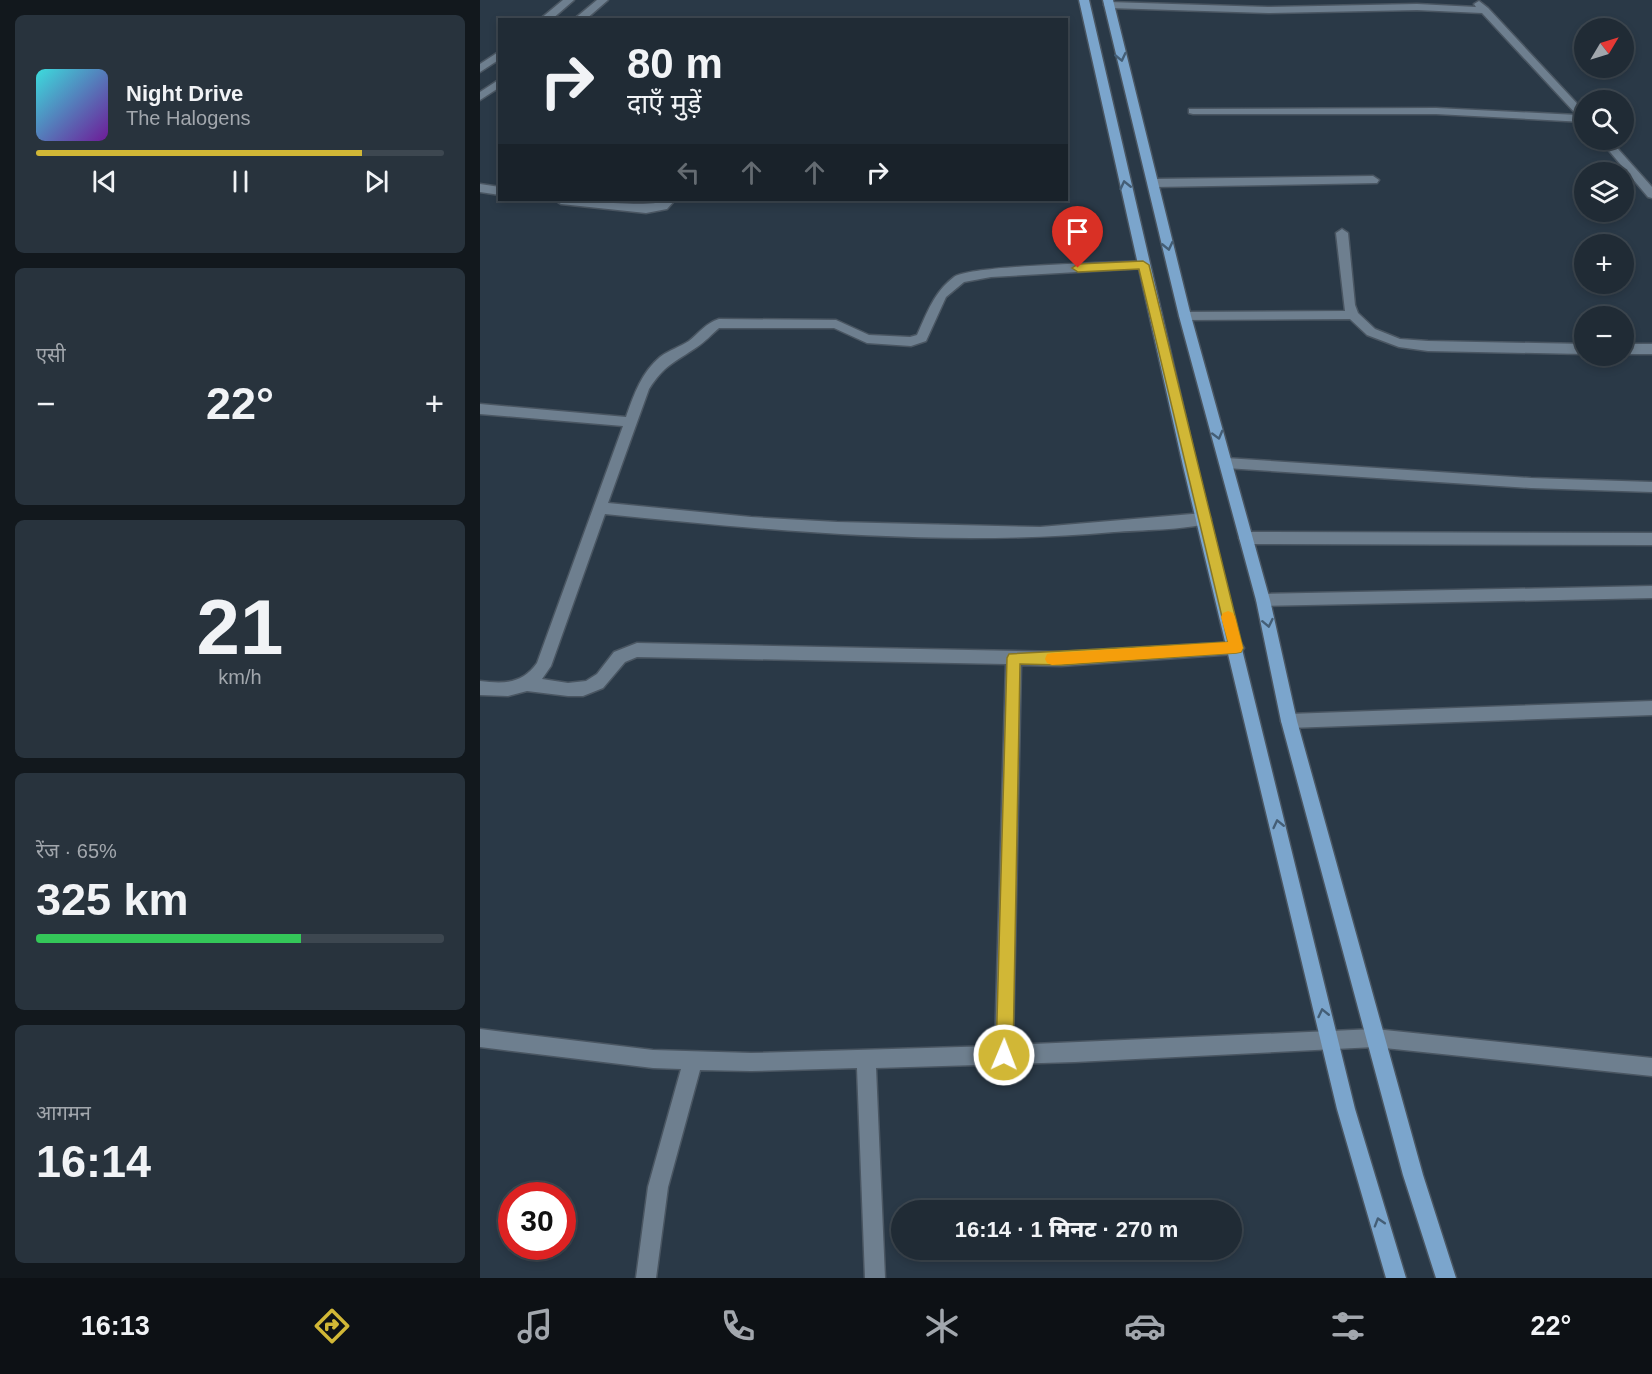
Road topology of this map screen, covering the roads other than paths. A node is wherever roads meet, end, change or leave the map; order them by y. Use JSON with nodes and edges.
{"nodes":[{"id":1,"x":569,"y":0,"type":"edge"},
{"id":2,"x":603,"y":0,"type":"edge"},
{"id":3,"x":1084,"y":0,"type":"edge"},
{"id":4,"x":1475,"y":0,"type":"edge"},
{"id":5,"x":1108,"y":3,"type":"edge"},
{"id":6,"x":1485,"y":10,"type":"junction"},
{"id":7,"x":546,"y":18,"type":"edge"},
{"id":8,"x":580,"y":18,"type":"edge"},
{"id":9,"x":498,"y":56,"type":"edge"},
{"id":10,"x":480,"y":69,"type":"edge"},
{"id":11,"x":498,"y":84,"type":"edge"},
{"id":12,"x":480,"y":97,"type":"edge"},
{"id":13,"x":1574,"y":107,"type":"edge"},
{"id":14,"x":1192,"y":111,"type":"dead end"},
{"id":15,"x":1574,"y":118,"type":"edge"},
{"id":16,"x":1614,"y":150,"type":"edge"},
{"id":17,"x":1372,"y":180,"type":"dead end"},
{"id":18,"x":1154,"y":183,"type":"junction"},
{"id":19,"x":480,"y":188,"type":"edge"},
{"id":20,"x":498,"y":191,"type":"edge"},
{"id":21,"x":1651,"y":192,"type":"edge"},
{"id":22,"x":570,"y":201,"type":"edge"},
{"id":23,"x":668,"y":201,"type":"edge"},
{"id":24,"x":1341,"y":233,"type":"dead end"},
{"id":25,"x":1143,"y":265,"type":"junction"},
{"id":26,"x":1353,"y":315,"type":"junction"},
{"id":27,"x":1185,"y":316,"type":"junction"},
{"id":28,"x":1574,"y":349,"type":"edge"},
{"id":29,"x":1634,"y":349,"type":"edge"},
{"id":30,"x":1652,"y":349,"type":"edge"},
{"id":31,"x":480,"y":409,"type":"edge"},
{"id":32,"x":631,"y":422,"type":"junction"},
{"id":33,"x":1226,"y":463,"type":"junction"},
{"id":34,"x":1652,"y":487,"type":"edge"},
{"id":35,"x":600,"y":508,"type":"junction"},
{"id":36,"x":1204,"y":519,"type":"junction"},
{"id":37,"x":1246,"y":538,"type":"junction"},
{"id":38,"x":1652,"y":539,"type":"edge"},
{"id":39,"x":1652,"y":592,"type":"edge"},
{"id":40,"x":1263,"y":600,"type":"junction"},
{"id":41,"x":1236,"y":648,"type":"junction"},
{"id":42,"x":1014,"y":658,"type":"junction"},
{"id":43,"x":528,"y":684,"type":"junction"},
{"id":44,"x":480,"y":688,"type":"edge"},
{"id":45,"x":1652,"y":708,"type":"edge"},
{"id":46,"x":1289,"y":721,"type":"junction"},
{"id":47,"x":480,"y":1038,"type":"edge"},
{"id":48,"x":1375,"y":1038,"type":"junction"},
{"id":49,"x":1329,"y":1039,"type":"junction"},
{"id":50,"x":1004,"y":1055,"type":"junction"},
{"id":51,"x":866,"y":1058,"type":"junction"},
{"id":52,"x":693,"y":1060,"type":"junction"},
{"id":53,"x":1652,"y":1067,"type":"edge"},
{"id":54,"x":646,"y":1278,"type":"edge"},
{"id":55,"x":875,"y":1278,"type":"edge"},
{"id":56,"x":1396,"y":1278,"type":"edge"},
{"id":57,"x":1446,"y":1278,"type":"edge"}],
"edges":[{"from":1,"to":7,"type":"street"},
{"from":2,"to":8,"type":"street"},
{"from":25,"to":3,"type":"main road","one_way":true},
{"from":4,"to":6,"type":"street"},
{"from":5,"to":6,"type":"street"},
{"from":5,"to":18,"type":"main road","one_way":true},
{"from":6,"to":13,"type":"street"},
{"from":9,"to":10,"type":"street"},
{"from":11,"to":12,"type":"street"},
{"from":14,"to":15,"type":"street"},
{"from":16,"to":21,"type":"street"},
{"from":17,"to":18,"type":"street"},
{"from":18,"to":27,"type":"main road","one_way":true},
{"from":19,"to":20,"type":"street"},
{"from":22,"to":23,"type":"street"},
{"from":24,"to":26,"type":"street"},
{"from":25,"to":32,"type":"street"},
{"from":25,"to":36,"type":"main road"},
{"from":26,"to":27,"type":"street"},
{"from":26,"to":28,"type":"street"},
{"from":27,"to":33,"type":"main road","one_way":true},
{"from":29,"to":30,"type":"street"},
{"from":31,"to":32,"type":"street"},
{"from":32,"to":35,"type":"street"},
{"from":33,"to":34,"type":"street"},
{"from":33,"to":37,"type":"main road"},
{"from":35,"to":36,"type":"street"},
{"from":35,"to":43,"type":"street"},
{"from":36,"to":41,"type":"main road"},
{"from":37,"to":38,"type":"street"},
{"from":37,"to":40,"type":"main road"},
{"from":39,"to":40,"type":"street"},
{"from":40,"to":46,"type":"main road","one_way":true},
{"from":41,"to":42,"type":"street"},
{"from":49,"to":41,"type":"main road","one_way":true},
{"from":42,"to":43,"type":"street"},
{"from":42,"to":50,"type":"street"},
{"from":43,"to":44,"type":"street"},
{"from":45,"to":46,"type":"street"},
{"from":46,"to":48,"type":"main road"},
{"from":47,"to":52,"type":"street"},
{"from":48,"to":49,"type":"street"},
{"from":48,"to":53,"type":"street"},
{"from":48,"to":57,"type":"main road"},
{"from":49,"to":50,"type":"street"},
{"from":56,"to":49,"type":"main road","one_way":true},
{"from":50,"to":51,"type":"street"},
{"from":51,"to":52,"type":"street"},
{"from":51,"to":55,"type":"street"},
{"from":52,"to":54,"type":"street"}]}
